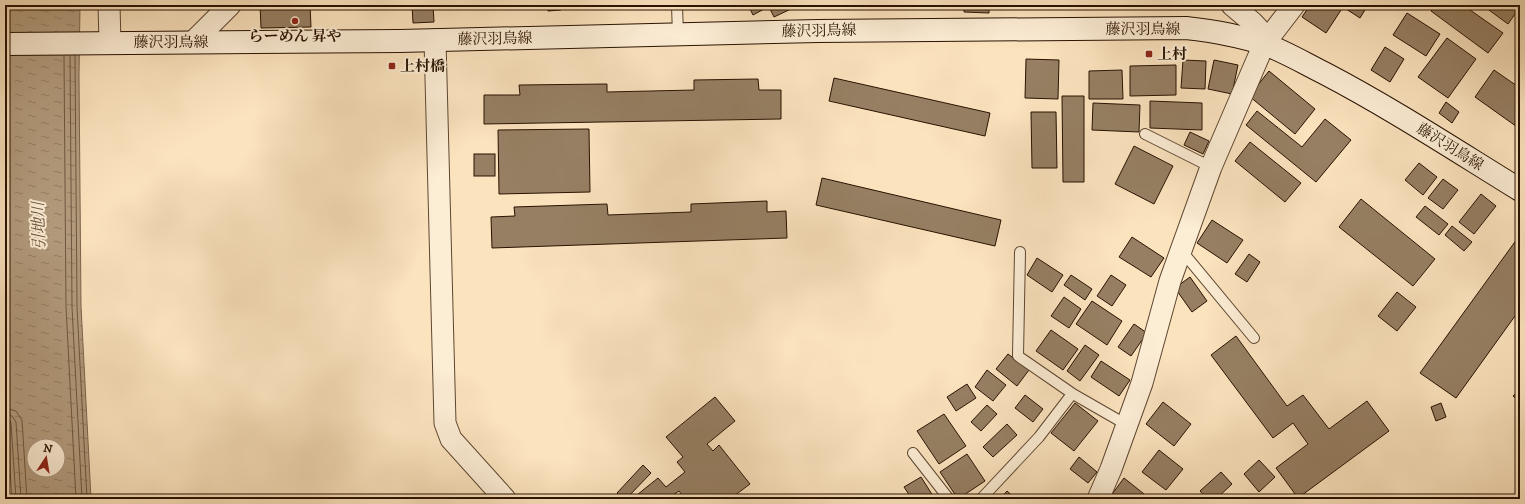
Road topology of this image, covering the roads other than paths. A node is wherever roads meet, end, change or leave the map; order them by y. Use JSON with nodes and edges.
{"nodes":[{"id":1,"x":109,"y":5,"type":"edge"},
{"id":2,"x":230,"y":5,"type":"edge"},
{"id":3,"x":677,"y":5,"type":"edge"},
{"id":4,"x":1232,"y":5,"type":"edge"},
{"id":5,"x":1294,"y":5,"type":"edge"},
{"id":6,"x":678,"y":34,"type":"junction"},
{"id":7,"x":435,"y":40,"type":"junction"},
{"id":8,"x":110,"y":42,"type":"junction"},
{"id":9,"x":193,"y":42,"type":"junction"},
{"id":10,"x":1266,"y":42,"type":"junction"},
{"id":11,"x":5,"y":44,"type":"edge"},
{"id":12,"x":1145,"y":134,"type":"dead end"},
{"id":13,"x":1211,"y":166,"type":"junction"},
{"id":14,"x":1520,"y":190,"type":"edge"},
{"id":15,"x":1181,"y":250,"type":"junction"},
{"id":16,"x":1020,"y":252,"type":"dead end"},
{"id":17,"x":1254,"y":338,"type":"dead end"},
{"id":18,"x":1072,"y":394,"type":"junction"},
{"id":19,"x":1127,"y":425,"type":"junction"},
{"id":20,"x":913,"y":452,"type":"dead end"},
{"id":21,"x":505,"y":499,"type":"edge"},
{"id":22,"x":949,"y":499,"type":"edge"},
{"id":23,"x":981,"y":499,"type":"edge"},
{"id":24,"x":1098,"y":499,"type":"edge"}],
"edges":[{"from":1,"to":8,"type":"street"},
{"from":2,"to":9,"type":"street"},
{"from":3,"to":6,"type":"lane"},
{"from":4,"to":10,"type":"street"},
{"from":5,"to":10,"type":"street"},
{"from":6,"to":7,"type":"street","name":"藤沢羽鳥線"},
{"from":6,"to":10,"type":"street","name":"藤沢羽鳥線"},
{"from":7,"to":9,"type":"street","name":"藤沢羽鳥線"},
{"from":7,"to":21,"type":"street"},
{"from":8,"to":9,"type":"street","name":"藤沢羽鳥線"},
{"from":8,"to":11,"type":"street","name":"藤沢羽鳥線"},
{"from":10,"to":13,"type":"street"},
{"from":10,"to":14,"type":"street","name":"藤沢羽鳥線"},
{"from":12,"to":13,"type":"lane"},
{"from":13,"to":15,"type":"street"},
{"from":15,"to":17,"type":"lane"},
{"from":15,"to":19,"type":"street"},
{"from":16,"to":18,"type":"lane"},
{"from":18,"to":19,"type":"lane"},
{"from":18,"to":23,"type":"lane"},
{"from":19,"to":24,"type":"street"},
{"from":20,"to":22,"type":"lane"}]}
